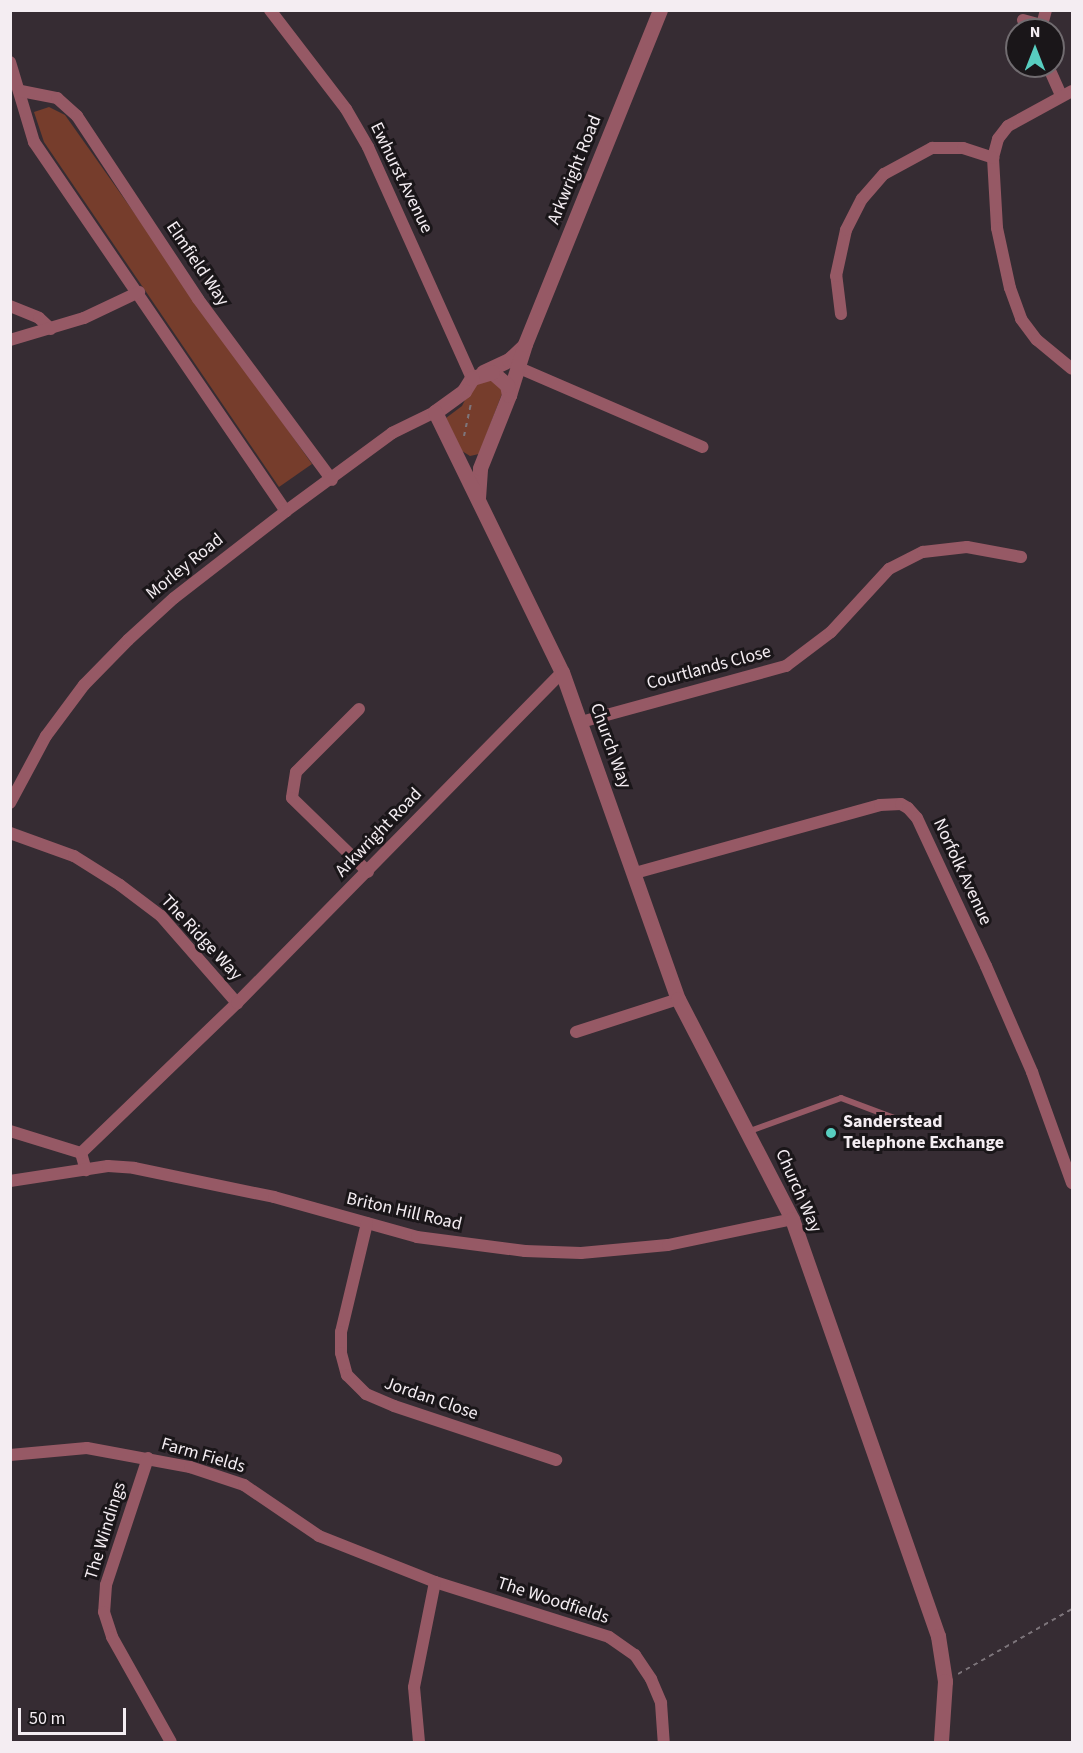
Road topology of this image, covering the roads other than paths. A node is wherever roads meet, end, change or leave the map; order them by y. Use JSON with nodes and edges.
{"nodes":[{"id":1,"x":270,"y":10,"type":"edge"},
{"id":2,"x":660,"y":10,"type":"edge"},
{"id":3,"x":10,"y":62,"type":"edge"},
{"id":4,"x":1056,"y":78,"type":"edge"},
{"id":5,"x":21,"y":90,"type":"junction"},
{"id":6,"x":1067,"y":93,"type":"edge"},
{"id":7,"x":993,"y":158,"type":"junction"},
{"id":8,"x":139,"y":292,"type":"junction"},
{"id":9,"x":10,"y":306,"type":"edge"},
{"id":10,"x":841,"y":314,"type":"dead end"},
{"id":11,"x":51,"y":329,"type":"junction"},
{"id":12,"x":10,"y":340,"type":"edge"},
{"id":13,"x":525,"y":344,"type":"junction"},
{"id":14,"x":517,"y":367,"type":"junction"},
{"id":15,"x":1072,"y":367,"type":"edge"},
{"id":16,"x":476,"y":377,"type":"junction"},
{"id":17,"x":509,"y":396,"type":"junction"},
{"id":18,"x":435,"y":412,"type":"junction"},
{"id":19,"x":703,"y":447,"type":"dead end"},
{"id":20,"x":458,"y":449,"type":"junction"},
{"id":21,"x":487,"y":451,"type":"junction"},
{"id":22,"x":332,"y":480,"type":"junction"},
{"id":23,"x":478,"y":498,"type":"junction"},
{"id":24,"x":286,"y":511,"type":"junction"},
{"id":25,"x":1021,"y":557,"type":"dead end"},
{"id":26,"x":562,"y":672,"type":"junction"},
{"id":27,"x":359,"y":709,"type":"dead end"},
{"id":28,"x":581,"y":722,"type":"junction"},
{"id":29,"x":10,"y":803,"type":"edge"},
{"id":30,"x":10,"y":833,"type":"edge"},
{"id":31,"x":368,"y":872,"type":"junction"},
{"id":32,"x":635,"y":873,"type":"junction"},
{"id":33,"x":678,"y":999,"type":"junction"},
{"id":34,"x":237,"y":1003,"type":"junction"},
{"id":35,"x":576,"y":1032,"type":"dead end"},
{"id":36,"x":897,"y":1119,"type":"dead end"},
{"id":37,"x":10,"y":1131,"type":"edge"},
{"id":38,"x":750,"y":1131,"type":"junction"},
{"id":39,"x":81,"y":1153,"type":"junction"},
{"id":40,"x":86,"y":1170,"type":"junction"},
{"id":41,"x":10,"y":1181,"type":"edge"},
{"id":42,"x":1072,"y":1183,"type":"edge"},
{"id":43,"x":792,"y":1219,"type":"junction"},
{"id":44,"x":367,"y":1223,"type":"junction"},
{"id":45,"x":10,"y":1455,"type":"edge"},
{"id":46,"x":148,"y":1458,"type":"junction"},
{"id":47,"x":556,"y":1460,"type":"dead end"},
{"id":48,"x":435,"y":1582,"type":"junction"},
{"id":49,"x":171,"y":1743,"type":"edge"},
{"id":50,"x":419,"y":1743,"type":"edge"},
{"id":51,"x":664,"y":1743,"type":"edge"},
{"id":52,"x":941,"y":1743,"type":"edge"}],
"edges":[{"from":1,"to":16,"type":"street","name":"Ewhurst Avenue"},
{"from":2,"to":13,"type":"street","name":"Arkwright Road"},
{"from":3,"to":5,"type":"street"},
{"from":4,"to":6,"type":"street"},
{"from":5,"to":8,"type":"street"},
{"from":5,"to":22,"type":"street","name":"Elmfield Way"},
{"from":6,"to":7,"type":"street"},
{"from":7,"to":10,"type":"street"},
{"from":7,"to":15,"type":"street"},
{"from":8,"to":11,"type":"street"},
{"from":8,"to":24,"type":"street"},
{"from":9,"to":11,"type":"street"},
{"from":11,"to":12,"type":"street"},
{"from":13,"to":14,"type":"street","name":"Arkwright Road"},
{"from":13,"to":16,"type":"street","name":"Arkwright Road"},
{"from":14,"to":17,"type":"street","name":"Arkwright Road"},
{"from":14,"to":19,"type":"street"},
{"from":16,"to":17,"type":"street"},
{"from":16,"to":18,"type":"street","name":"Arkwright Road"},
{"from":17,"to":21,"type":"street","name":"Arkwright Road"},
{"from":18,"to":20,"type":"street"},
{"from":18,"to":22,"type":"street","name":"Morley Road"},
{"from":20,"to":21,"type":"street"},
{"from":20,"to":23,"type":"street"},
{"from":21,"to":23,"type":"street","name":"Arkwright Road"},
{"from":22,"to":24,"type":"street","name":"Morley Road"},
{"from":23,"to":26,"type":"street"},
{"from":24,"to":29,"type":"street","name":"Morley Road"},
{"from":25,"to":28,"type":"street","name":"Courtlands Close"},
{"from":26,"to":28,"type":"street","name":"Church Way"},
{"from":26,"to":31,"type":"street","name":"Arkwright Road"},
{"from":27,"to":31,"type":"street"},
{"from":28,"to":32,"type":"street","name":"Church Way"},
{"from":30,"to":34,"type":"street","name":"The Ridge Way"},
{"from":31,"to":34,"type":"street","name":"Arkwright Road"},
{"from":32,"to":33,"type":"street","name":"Church Way"},
{"from":32,"to":42,"type":"street","name":"Norfolk Avenue"},
{"from":33,"to":35,"type":"street"},
{"from":33,"to":38,"type":"street","name":"Church Way"},
{"from":34,"to":39,"type":"street","name":"Arkwright Road"},
{"from":36,"to":38,"type":"lane"},
{"from":37,"to":39,"type":"street"},
{"from":38,"to":43,"type":"street","name":"Church Way"},
{"from":39,"to":40,"type":"street"},
{"from":40,"to":41,"type":"street","name":"Briton Hill Road"},
{"from":40,"to":44,"type":"street","name":"Briton Hill Road"},
{"from":43,"to":44,"type":"street","name":"Briton Hill Road"},
{"from":43,"to":52,"type":"street","name":"Church Way"},
{"from":44,"to":47,"type":"street","name":"Jordan Close"},
{"from":45,"to":46,"type":"street","name":"Farm Fields"},
{"from":46,"to":48,"type":"street","name":"Farm Fields"},
{"from":46,"to":49,"type":"street","name":"The Windings"},
{"from":48,"to":50,"type":"street"},
{"from":48,"to":51,"type":"street","name":"The Woodfields"}]}
